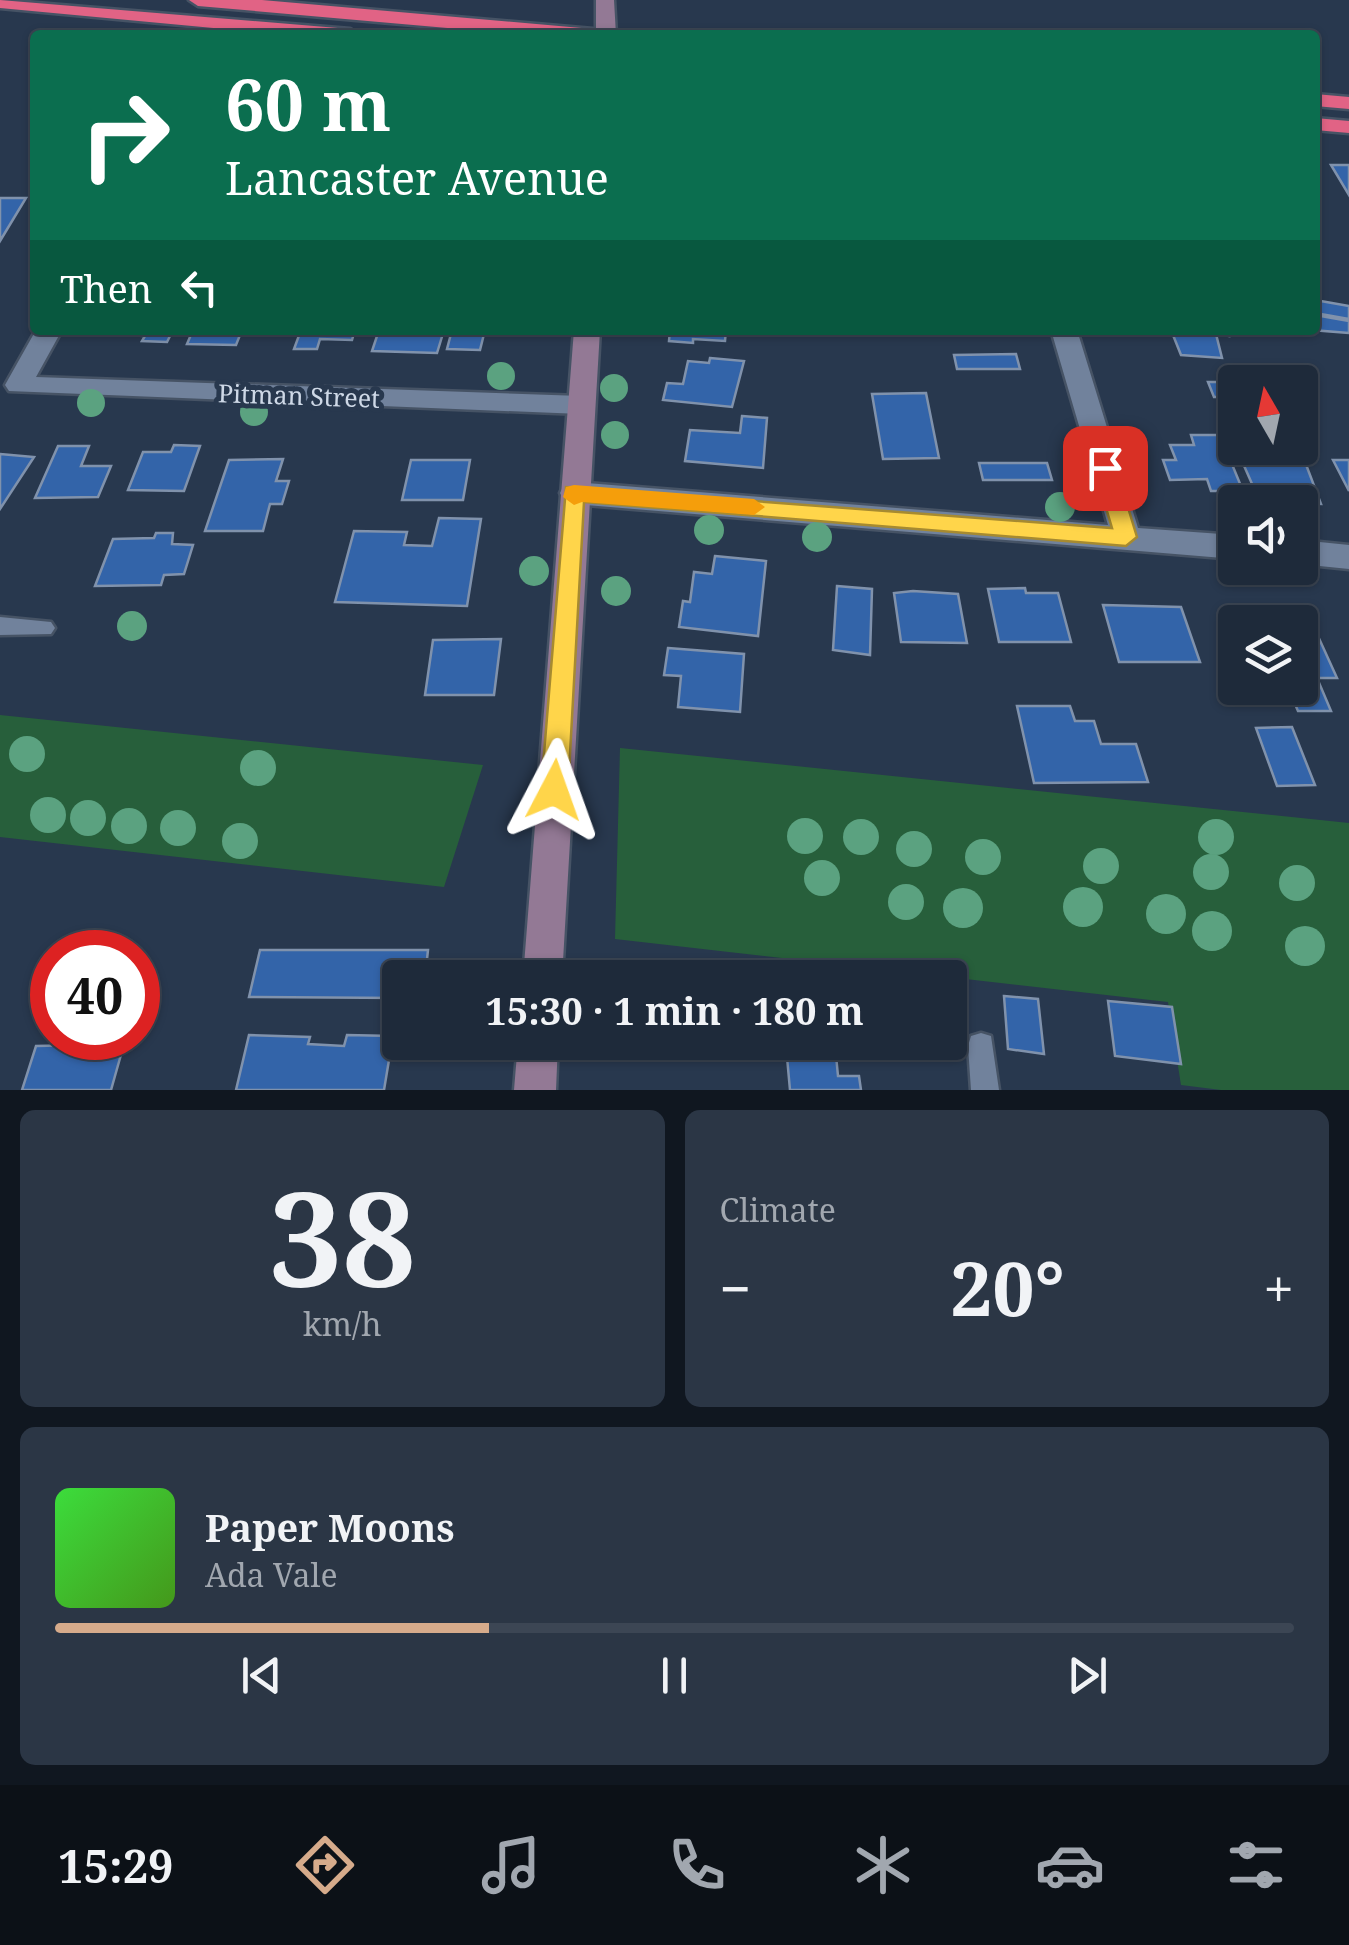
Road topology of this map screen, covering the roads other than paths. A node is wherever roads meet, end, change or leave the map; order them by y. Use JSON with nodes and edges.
{"nodes":[{"id":1,"x":198,"y":0,"type":"edge"},
{"id":2,"x":606,"y":0,"type":"edge"},
{"id":3,"x":0,"y":2,"type":"edge"},
{"id":4,"x":297,"y":30,"type":"edge"},
{"id":5,"x":537,"y":30,"type":"edge"},
{"id":6,"x":606,"y":30,"type":"edge"},
{"id":7,"x":1320,"y":100,"type":"edge"},
{"id":8,"x":1349,"y":103,"type":"edge"},
{"id":9,"x":1320,"y":124,"type":"edge"},
{"id":10,"x":1349,"y":127,"type":"edge"},
{"id":11,"x":46,"y":335,"type":"edge"},
{"id":12,"x":586,"y":335,"type":"edge"},
{"id":13,"x":1065,"y":335,"type":"edge"},
{"id":14,"x":581,"y":405,"type":"junction"},
{"id":15,"x":574,"y":493,"type":"junction"},
{"id":16,"x":1126,"y":537,"type":"junction"},
{"id":17,"x":1218,"y":545,"type":"edge"},
{"id":18,"x":1318,"y":553,"type":"edge"},
{"id":19,"x":1349,"y":556,"type":"edge"},
{"id":20,"x":0,"y":626,"type":"edge"},
{"id":21,"x":44,"y":628,"type":"dead end"},
{"id":22,"x":543,"y":960,"type":"edge"},
{"id":23,"x":980,"y":1046,"type":"dead end"},
{"id":24,"x":537,"y":1060,"type":"edge"},
{"id":25,"x":535,"y":1090,"type":"edge"},
{"id":26,"x":985,"y":1090,"type":"edge"}],
"edges":[{"from":1,"to":5,"type":"highway"},
{"from":2,"to":6,"type":"street"},
{"from":3,"to":4,"type":"highway"},
{"from":7,"to":8,"type":"highway"},
{"from":9,"to":10,"type":"highway"},
{"from":11,"to":14,"type":"street","name":"Pitman Street"},
{"from":12,"to":14,"type":"street"},
{"from":13,"to":16,"type":"street"},
{"from":14,"to":15,"type":"street"},
{"from":15,"to":16,"type":"street"},
{"from":15,"to":22,"type":"street"},
{"from":16,"to":17,"type":"street"},
{"from":18,"to":19,"type":"street"},
{"from":20,"to":21,"type":"lane"},
{"from":23,"to":26,"type":"lane"},
{"from":24,"to":25,"type":"street"}]}
